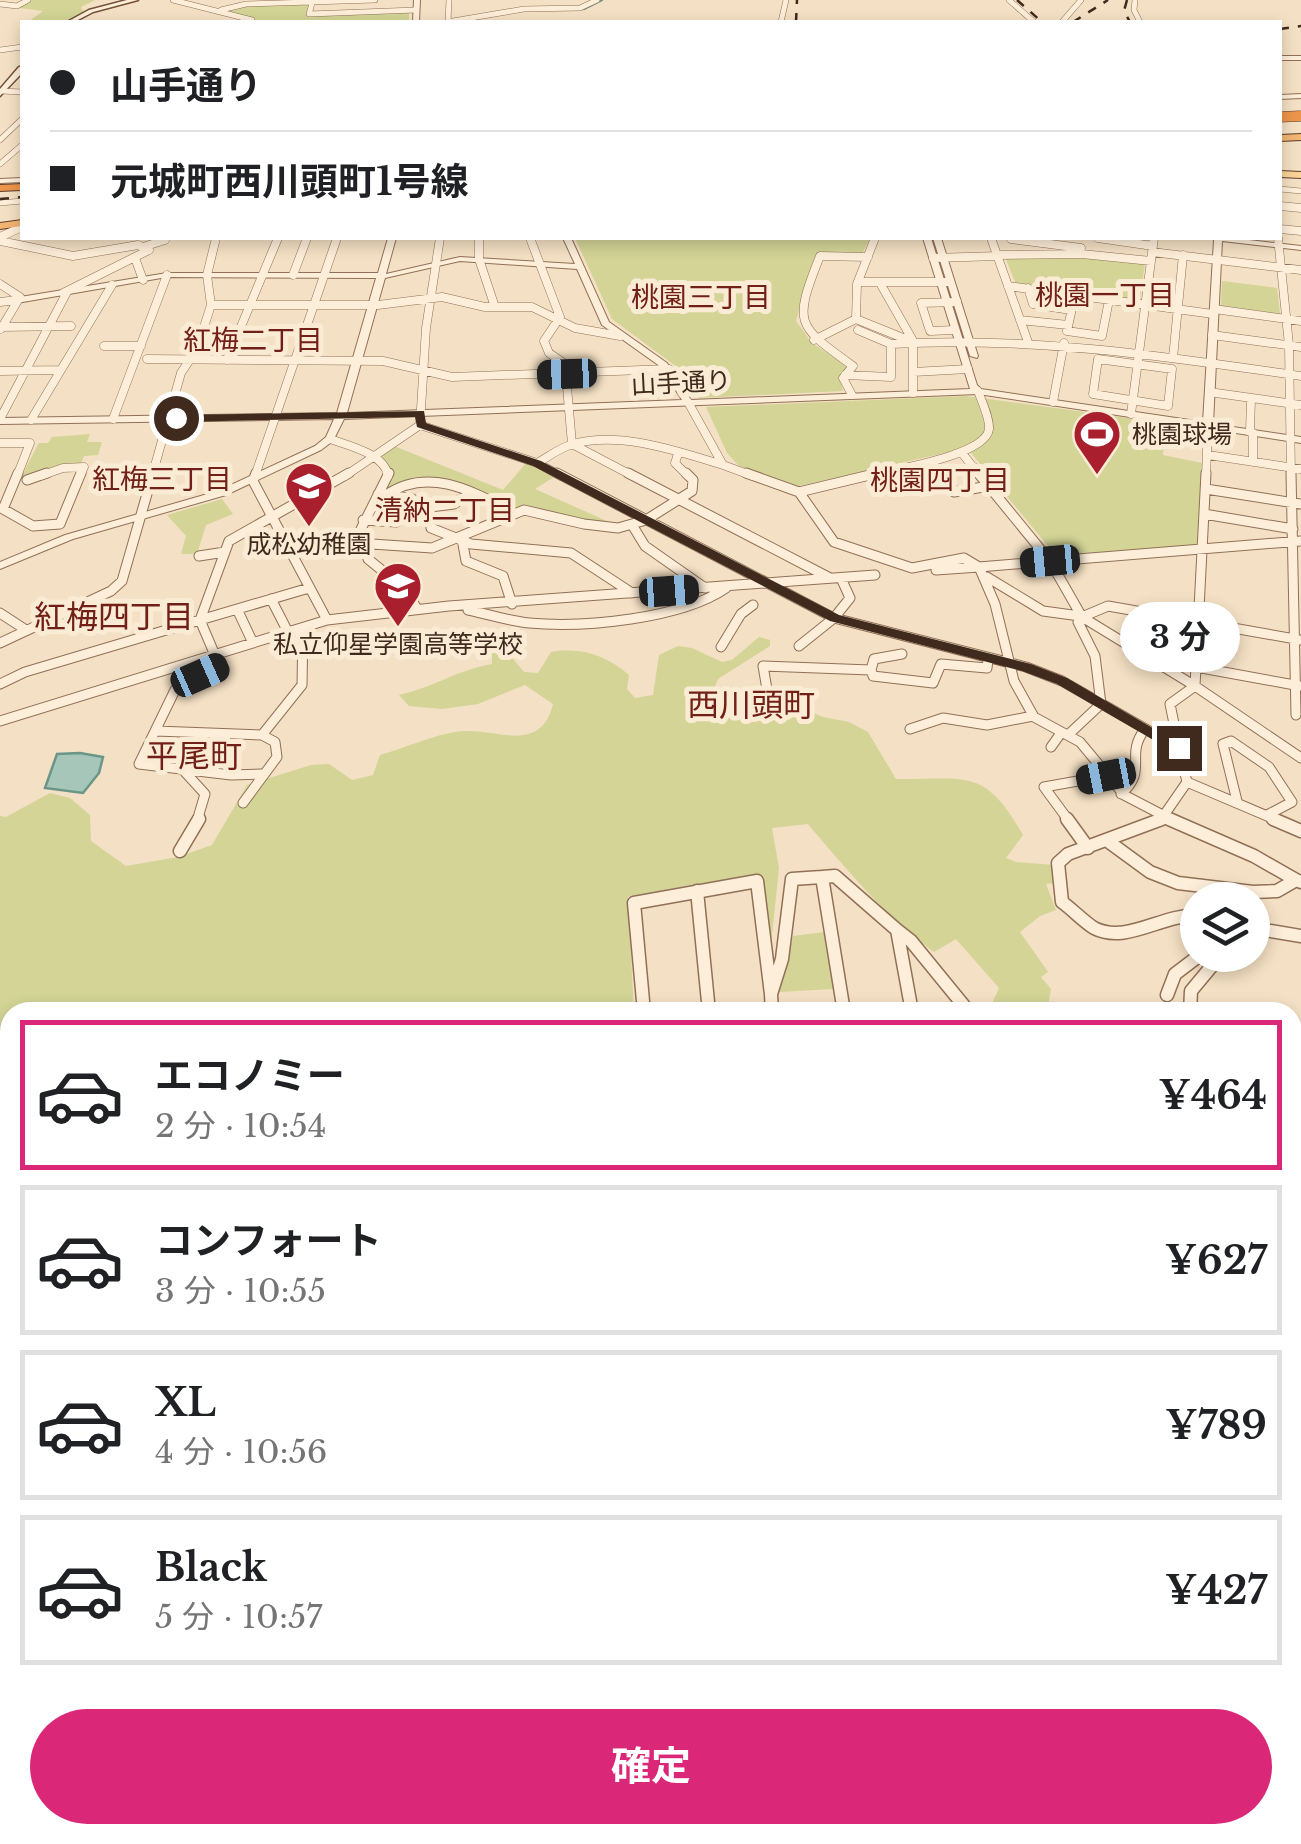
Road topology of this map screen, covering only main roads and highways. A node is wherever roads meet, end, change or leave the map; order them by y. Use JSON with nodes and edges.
{"nodes":[{"id":1,"x":135,"y":0,"type":"edge"},
{"id":2,"x":74,"y":20,"type":"edge"},
{"id":3,"x":20,"y":70,"type":"edge"},
{"id":4,"x":1,"y":93,"type":"edge"}],
"edges":[{"from":1,"to":2,"type":"main road"},
{"from":3,"to":4,"type":"main road"}]}
